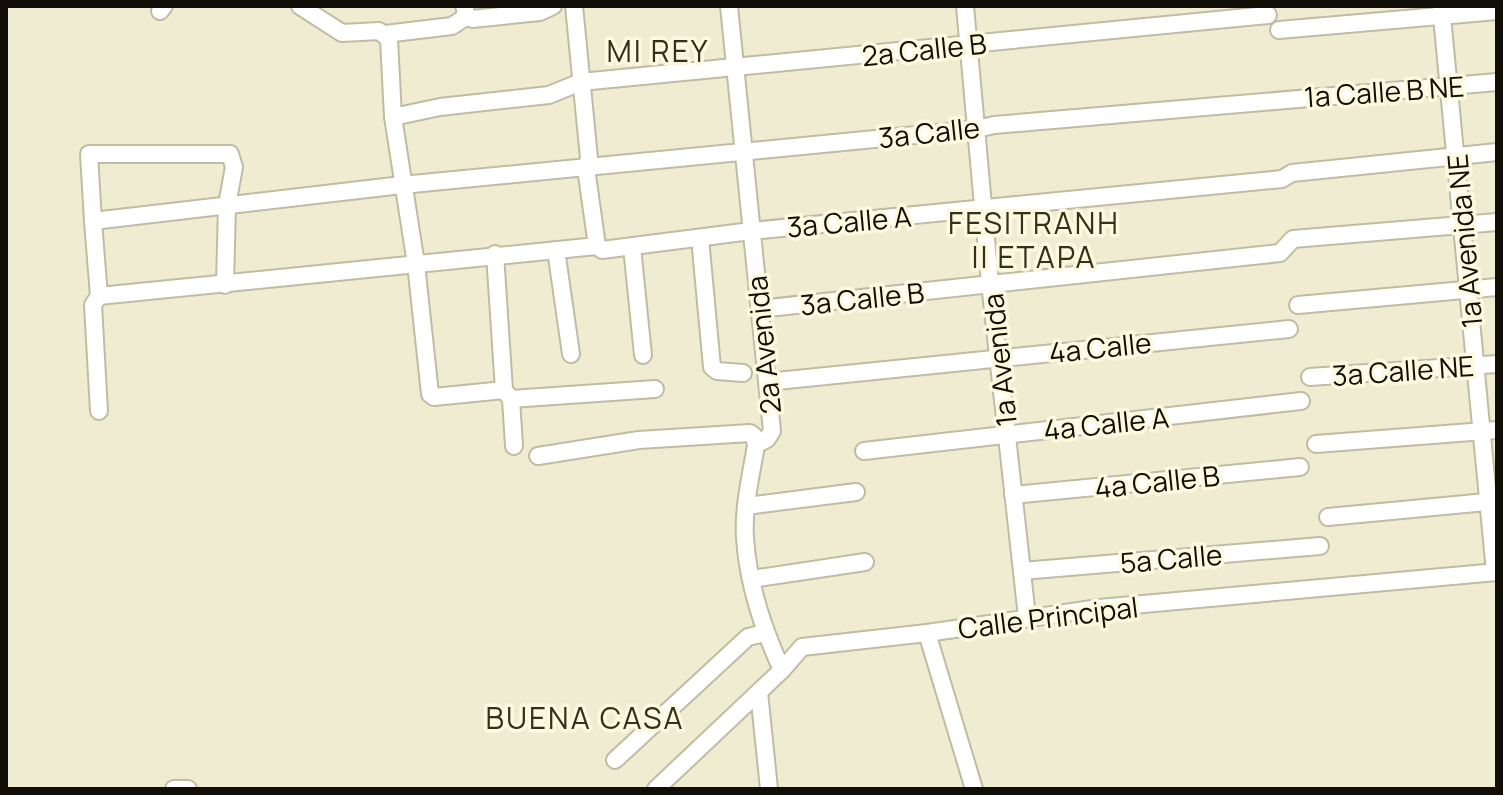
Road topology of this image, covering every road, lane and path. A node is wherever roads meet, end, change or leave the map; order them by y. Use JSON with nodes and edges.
{"nodes":[{"id":1,"x":300,"y":6,"type":"edge"},
{"id":2,"x":553,"y":6,"type":"edge"},
{"id":3,"x":574,"y":6,"type":"edge"},
{"id":4,"x":729,"y":6,"type":"edge"},
{"id":5,"x":965,"y":6,"type":"edge"},
{"id":6,"x":466,"y":11,"type":"edge"},
{"id":7,"x":1442,"y":11,"type":"edge"},
{"id":8,"x":1497,"y":11,"type":"edge"},
{"id":9,"x":1268,"y":15,"type":"dead end"},
{"id":10,"x":1279,"y":30,"type":"dead end"},
{"id":11,"x":385,"y":34,"type":"junction"},
{"id":12,"x":969,"y":44,"type":"junction"},
{"id":13,"x":735,"y":67,"type":"junction"},
{"id":14,"x":581,"y":82,"type":"junction"},
{"id":15,"x":1497,"y":82,"type":"edge"},
{"id":16,"x":1449,"y":86,"type":"junction"},
{"id":17,"x":1271,"y":99,"type":"joint"},
{"id":18,"x":393,"y":117,"type":"junction"},
{"id":19,"x":977,"y":129,"type":"junction"},
{"id":20,"x":743,"y":150,"type":"junction"},
{"id":21,"x":1497,"y":152,"type":"edge"},
{"id":22,"x":1456,"y":156,"type":"junction"},
{"id":23,"x":586,"y":168,"type":"junction"},
{"id":24,"x":402,"y":185,"type":"junction"},
{"id":25,"x":227,"y":205,"type":"junction"},
{"id":26,"x":984,"y":209,"type":"junction"},
{"id":27,"x":93,"y":221,"type":"junction"},
{"id":28,"x":1497,"y":222,"type":"edge"},
{"id":29,"x":1462,"y":226,"type":"junction"},
{"id":30,"x":751,"y":231,"type":"junction"},
{"id":31,"x":700,"y":238,"type":"junction"},
{"id":32,"x":597,"y":246,"type":"junction"},
{"id":33,"x":632,"y":247,"type":"junction"},
{"id":34,"x":556,"y":250,"type":"junction"},
{"id":35,"x":495,"y":254,"type":"junction"},
{"id":36,"x":416,"y":264,"type":"junction"},
{"id":37,"x":990,"y":283,"type":"junction"},
{"id":38,"x":225,"y":285,"type":"junction"},
{"id":39,"x":1497,"y":287,"type":"edge"},
{"id":40,"x":1468,"y":289,"type":"junction"},
{"id":41,"x":99,"y":296,"type":"junction"},
{"id":42,"x":1298,"y":305,"type":"dead end"},
{"id":43,"x":759,"y":309,"type":"junction"},
{"id":44,"x":1289,"y":329,"type":"dead end"},
{"id":45,"x":571,"y":354,"type":"dead end"},
{"id":46,"x":643,"y":355,"type":"dead end"},
{"id":47,"x":998,"y":357,"type":"junction"},
{"id":48,"x":1497,"y":364,"type":"edge"},
{"id":49,"x":1476,"y":366,"type":"junction"},
{"id":50,"x":743,"y":373,"type":"dead end"},
{"id":51,"x":1310,"y":377,"type":"dead end"},
{"id":52,"x":767,"y":382,"type":"junction"},
{"id":53,"x":655,"y":389,"type":"dead end"},
{"id":54,"x":508,"y":394,"type":"junction"},
{"id":55,"x":1301,"y":401,"type":"dead end"},
{"id":56,"x":99,"y":411,"type":"dead end"},
{"id":57,"x":1489,"y":431,"type":"edge"},
{"id":58,"x":1007,"y":434,"type":"junction"},
{"id":59,"x":1316,"y":444,"type":"dead end"},
{"id":60,"x":756,"y":445,"type":"junction"},
{"id":61,"x":514,"y":446,"type":"dead end"},
{"id":62,"x":864,"y":451,"type":"dead end"},
{"id":63,"x":538,"y":456,"type":"dead end"},
{"id":64,"x":1300,"y":467,"type":"dead end"},
{"id":65,"x":856,"y":492,"type":"dead end"},
{"id":66,"x":1013,"y":495,"type":"junction"},
{"id":67,"x":1493,"y":502,"type":"edge"},
{"id":68,"x":746,"y":506,"type":"junction"},
{"id":69,"x":1328,"y":517,"type":"dead end"},
{"id":70,"x":1320,"y":546,"type":"dead end"},
{"id":71,"x":865,"y":562,"type":"dead end"},
{"id":72,"x":1022,"y":571,"type":"junction"},
{"id":73,"x":1496,"y":572,"type":"edge"},
{"id":74,"x":752,"y":579,"type":"junction"},
{"id":75,"x":1027,"y":617,"type":"junction"},
{"id":76,"x":765,"y":633,"type":"junction"},
{"id":77,"x":927,"y":633,"type":"junction"},
{"id":78,"x":782,"y":670,"type":"junction"},
{"id":79,"x":759,"y":692,"type":"junction"},
{"id":80,"x":615,"y":760,"type":"dead end"},
{"id":81,"x":174,"y":789,"type":"edge"},
{"id":82,"x":188,"y":789,"type":"edge"},
{"id":83,"x":656,"y":789,"type":"edge"},
{"id":84,"x":769,"y":789,"type":"edge"},
{"id":85,"x":974,"y":789,"type":"edge"}],
"edges":[{"from":1,"to":11,"type":"street"},
{"from":2,"to":6,"type":"street"},
{"from":3,"to":14,"type":"street"},
{"from":4,"to":13,"type":"street","name":"2a Avenida"},
{"from":5,"to":12,"type":"street","name":"1a Avenida"},
{"from":6,"to":11,"type":"street"},
{"from":7,"to":8,"type":"street"},
{"from":7,"to":10,"type":"street"},
{"from":7,"to":16,"type":"street","name":"1a Avenida NE"},
{"from":9,"to":12,"type":"street","name":"2a Calle B"},
{"from":11,"to":18,"type":"street"},
{"from":12,"to":13,"type":"street","name":"2a Calle B"},
{"from":12,"to":19,"type":"street","name":"1a Avenida"},
{"from":13,"to":14,"type":"street","name":"2a Calle B"},
{"from":13,"to":20,"type":"street","name":"2a Avenida"},
{"from":14,"to":18,"type":"street","name":"2a Calle B"},
{"from":14,"to":23,"type":"street"},
{"from":15,"to":16,"type":"street","name":"1a Calle B NE"},
{"from":16,"to":17,"type":"street","name":"1a Calle B NE"},
{"from":16,"to":22,"type":"street","name":"1a Avenida NE"},
{"from":17,"to":19,"type":"street","name":"3a Calle"},
{"from":18,"to":24,"type":"street"},
{"from":19,"to":20,"type":"street","name":"3a Calle"},
{"from":19,"to":26,"type":"street","name":"1a Avenida"},
{"from":20,"to":23,"type":"street","name":"3a Calle"},
{"from":20,"to":30,"type":"street","name":"2a Avenida"},
{"from":21,"to":22,"type":"street","name":"3a Calle A"},
{"from":22,"to":26,"type":"street","name":"3a Calle A"},
{"from":22,"to":29,"type":"street","name":"1a Avenida NE"},
{"from":23,"to":24,"type":"street","name":"3a Calle"},
{"from":23,"to":32,"type":"street"},
{"from":24,"to":25,"type":"street","name":"3a Calle"},
{"from":24,"to":36,"type":"street"},
{"from":25,"to":27,"type":"street","name":"3a Calle"},
{"from":25,"to":27,"type":"street"},
{"from":25,"to":38,"type":"street"},
{"from":26,"to":30,"type":"street","name":"3a Calle A"},
{"from":26,"to":37,"type":"street","name":"1a Avenida"},
{"from":27,"to":41,"type":"street"},
{"from":28,"to":29,"type":"street"},
{"from":29,"to":37,"type":"street","name":"3a Calle B"},
{"from":29,"to":40,"type":"street","name":"1a Avenida NE"},
{"from":30,"to":31,"type":"street","name":"3a Calle A"},
{"from":30,"to":43,"type":"street","name":"2a Avenida"},
{"from":31,"to":33,"type":"street","name":"3a Calle A"},
{"from":31,"to":50,"type":"street"},
{"from":32,"to":33,"type":"street","name":"3a Calle A"},
{"from":32,"to":34,"type":"street","name":"3a Calle A"},
{"from":33,"to":46,"type":"street"},
{"from":34,"to":35,"type":"street","name":"3a Calle A"},
{"from":34,"to":45,"type":"street"},
{"from":35,"to":36,"type":"street","name":"3a Calle A"},
{"from":35,"to":54,"type":"street"},
{"from":36,"to":38,"type":"street","name":"3a Calle A"},
{"from":36,"to":54,"type":"street"},
{"from":37,"to":43,"type":"street","name":"3a Calle B"},
{"from":37,"to":47,"type":"street","name":"1a Avenida"},
{"from":38,"to":41,"type":"street","name":"3a Calle A"},
{"from":39,"to":40,"type":"street"},
{"from":40,"to":42,"type":"street"},
{"from":40,"to":49,"type":"street","name":"1a Avenida NE"},
{"from":41,"to":56,"type":"street"},
{"from":43,"to":52,"type":"street","name":"2a Avenida"},
{"from":44,"to":47,"type":"street","name":"4a Calle"},
{"from":47,"to":52,"type":"street","name":"4a Calle"},
{"from":47,"to":58,"type":"street","name":"1a Avenida"},
{"from":48,"to":49,"type":"street","name":"3a Calle NE"},
{"from":49,"to":51,"type":"street","name":"3a Calle NE"},
{"from":49,"to":57,"type":"street","name":"1a Avenida NE"},
{"from":52,"to":60,"type":"street","name":"2a Avenida"},
{"from":53,"to":54,"type":"street"},
{"from":54,"to":61,"type":"street"},
{"from":55,"to":58,"type":"street","name":"4a Calle A"},
{"from":57,"to":59,"type":"street"},
{"from":57,"to":67,"type":"street","name":"1a Avenida NE"},
{"from":58,"to":62,"type":"street","name":"4a Calle A"},
{"from":58,"to":66,"type":"street","name":"1a Avenida"},
{"from":60,"to":63,"type":"street"},
{"from":60,"to":68,"type":"street","name":"2a Avenida"},
{"from":64,"to":66,"type":"street","name":"4a Calle B"},
{"from":65,"to":68,"type":"street"},
{"from":66,"to":72,"type":"street","name":"1a Avenida"},
{"from":67,"to":69,"type":"street"},
{"from":67,"to":73,"type":"street","name":"1a Avenida NE"},
{"from":68,"to":74,"type":"street","name":"2a Avenida"},
{"from":70,"to":72,"type":"street","name":"5a Calle"},
{"from":71,"to":74,"type":"street"},
{"from":72,"to":75,"type":"street","name":"1a Avenida"},
{"from":73,"to":75,"type":"street","name":"Calle Principal"},
{"from":74,"to":76,"type":"street","name":"2a Avenida"},
{"from":75,"to":77,"type":"street","name":"Calle Principal"},
{"from":76,"to":78,"type":"street","name":"2a Avenida"},
{"from":76,"to":80,"type":"street"},
{"from":77,"to":78,"type":"street","name":"Calle Principal"},
{"from":77,"to":85,"type":"street"},
{"from":78,"to":79,"type":"street","name":"Calle Principal"},
{"from":79,"to":83,"type":"street","name":"Calle Principal"},
{"from":79,"to":84,"type":"street"},
{"from":81,"to":82,"type":"street"}]}
